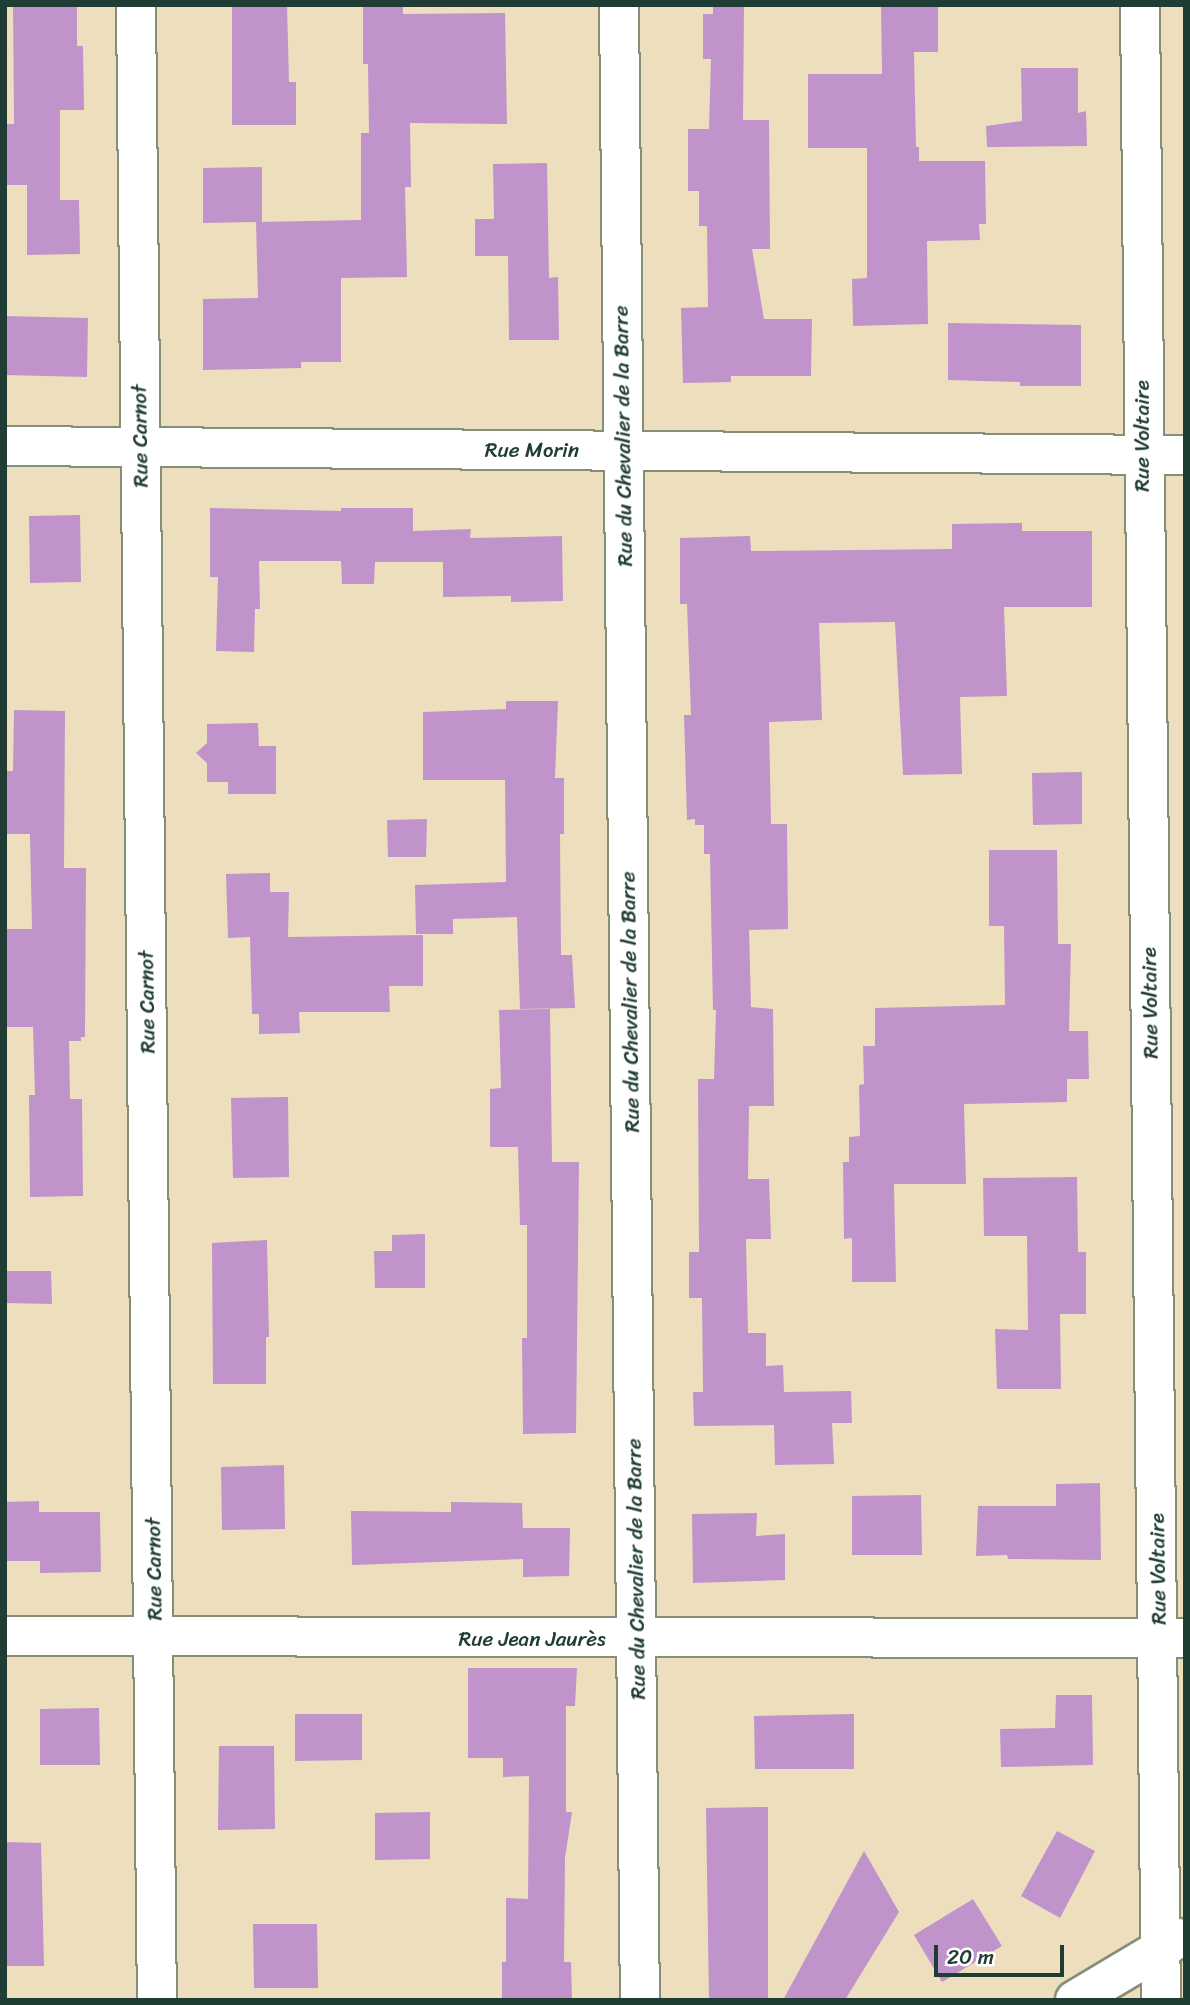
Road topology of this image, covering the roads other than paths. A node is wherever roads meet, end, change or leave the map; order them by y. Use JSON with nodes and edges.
{"nodes":[{"id":1,"x":136,"y":5,"type":"edge"},
{"id":2,"x":619,"y":5,"type":"edge"},
{"id":3,"x":1140,"y":5,"type":"edge"},
{"id":4,"x":5,"y":446,"type":"edge"},
{"id":5,"x":140,"y":447,"type":"junction"},
{"id":6,"x":624,"y":451,"type":"junction"},
{"id":7,"x":1143,"y":455,"type":"junction"},
{"id":8,"x":1185,"y":456,"type":"edge"},
{"id":9,"x":5,"y":1636,"type":"edge"},
{"id":10,"x":155,"y":1636,"type":"junction"},
{"id":11,"x":1172,"y":1638,"type":"edge"},
{"id":12,"x":637,"y":1639,"type":"junction"},
{"id":13,"x":1173,"y":1942,"type":"edge"},
{"id":14,"x":158,"y":2000,"type":"edge"},
{"id":15,"x":640,"y":2000,"type":"edge"},
{"id":16,"x":1076,"y":2000,"type":"edge"},
{"id":17,"x":1161,"y":2000,"type":"edge"}],
"edges":[{"from":1,"to":5,"type":"street","name":"Rue Carnot"},
{"from":2,"to":6,"type":"street","name":"Rue du Chevalier de la Barre"},
{"from":3,"to":7,"type":"street","name":"Rue Voltaire"},
{"from":4,"to":5,"type":"street","name":"Rue Morin"},
{"from":5,"to":6,"type":"street","name":"Rue Morin"},
{"from":5,"to":10,"type":"street","name":"Rue Carnot"},
{"from":6,"to":7,"type":"street","name":"Rue Morin"},
{"from":6,"to":12,"type":"street","name":"Rue du Chevalier de la Barre"},
{"from":7,"to":8,"type":"street","name":"Rue Morin"},
{"from":7,"to":11,"type":"street","name":"Rue Voltaire"},
{"from":9,"to":10,"type":"street","name":"Rue Jean Jaurès"},
{"from":10,"to":12,"type":"street","name":"Rue Jean Jaurès"},
{"from":10,"to":14,"type":"street","name":"Rue Carnot"},
{"from":11,"to":12,"type":"street","name":"Rue Jean Jaurès"},
{"from":11,"to":13,"type":"street","name":"Rue Voltaire"},
{"from":12,"to":15,"type":"street","name":"Rue du Chevalier de la Barre"},
{"from":13,"to":16,"type":"street"},
{"from":13,"to":17,"type":"street","name":"Rue Voltaire"}]}
